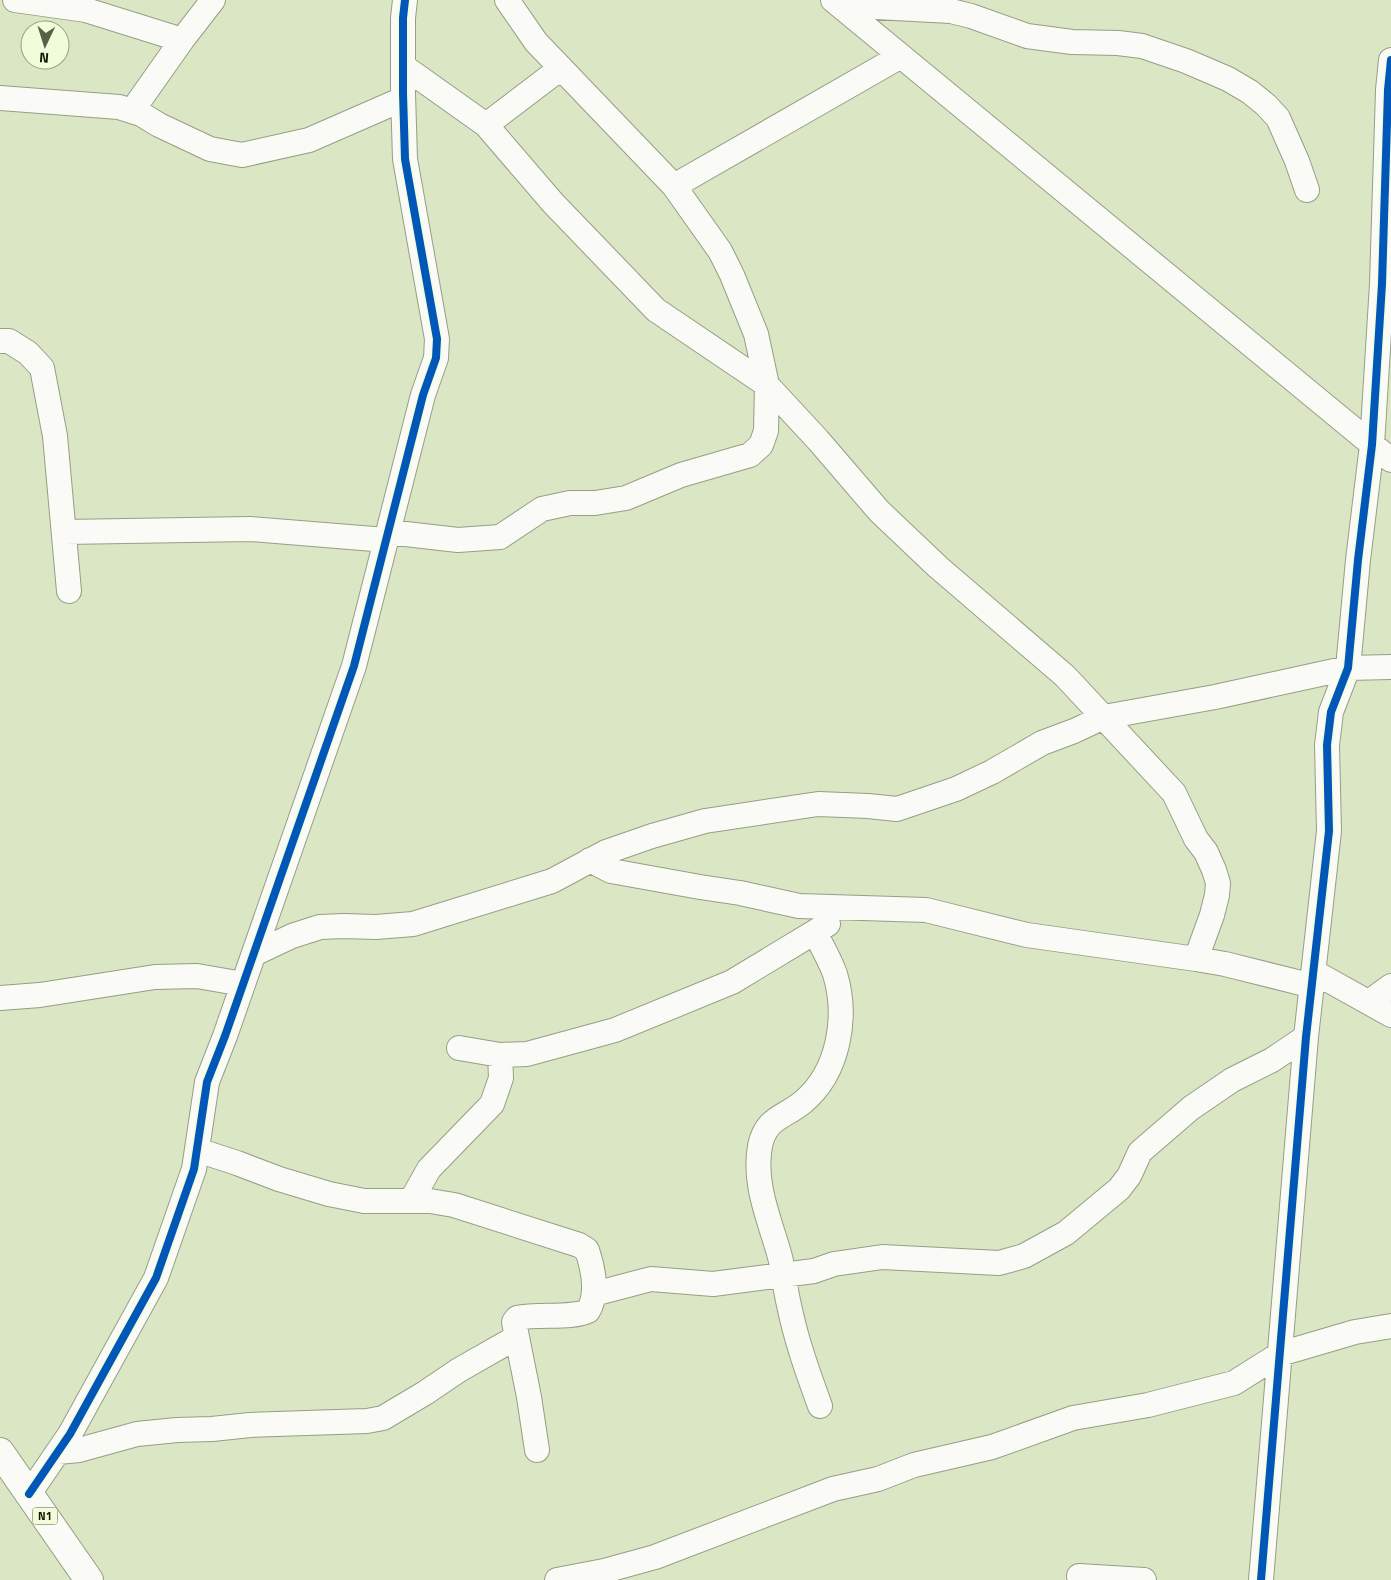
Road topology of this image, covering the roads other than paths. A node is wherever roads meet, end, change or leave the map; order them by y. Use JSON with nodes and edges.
{"nodes":[{"id":1,"x":16,"y":0,"type":"edge"},
{"id":2,"x":213,"y":0,"type":"edge"},
{"id":3,"x":405,"y":0,"type":"edge"},
{"id":4,"x":507,"y":0,"type":"edge"},
{"id":5,"x":836,"y":3,"type":"edge"},
{"id":6,"x":182,"y":40,"type":"junction"},
{"id":7,"x":901,"y":56,"type":"junction"},
{"id":8,"x":1391,"y":60,"type":"edge"},
{"id":9,"x":403,"y":66,"type":"junction"},
{"id":10,"x":561,"y":68,"type":"junction"},
{"id":11,"x":0,"y":98,"type":"edge"},
{"id":12,"x":403,"y":99,"type":"junction"},
{"id":13,"x":132,"y":111,"type":"junction"},
{"id":14,"x":486,"y":125,"type":"junction"},
{"id":15,"x":674,"y":186,"type":"junction"},
{"id":16,"x":1307,"y":190,"type":"dead end"},
{"id":17,"x":0,"y":341,"type":"edge"},
{"id":18,"x":1384,"y":362,"type":"edge"},
{"id":19,"x":767,"y":386,"type":"junction"},
{"id":20,"x":1372,"y":445,"type":"junction"},
{"id":21,"x":1391,"y":460,"type":"edge"},
{"id":22,"x":64,"y":532,"type":"junction"},
{"id":23,"x":387,"y":536,"type":"junction"},
{"id":24,"x":69,"y":590,"type":"dead end"},
{"id":25,"x":1348,"y":668,"type":"junction"},
{"id":26,"x":1391,"y":668,"type":"edge"},
{"id":27,"x":1104,"y":717,"type":"junction"},
{"id":28,"x":590,"y":860,"type":"junction"},
{"id":29,"x":852,"y":908,"type":"junction"},
{"id":30,"x":815,"y":932,"type":"junction"},
{"id":31,"x":254,"y":954,"type":"junction"},
{"id":32,"x":1196,"y":959,"type":"junction"},
{"id":33,"x":1314,"y":979,"type":"junction"},
{"id":34,"x":243,"y":984,"type":"junction"},
{"id":35,"x":1391,"y":986,"type":"edge"},
{"id":36,"x":0,"y":998,"type":"edge"},
{"id":37,"x":1370,"y":1002,"type":"junction"},
{"id":38,"x":1391,"y":1015,"type":"edge"},
{"id":39,"x":1306,"y":1036,"type":"junction"},
{"id":40,"x":459,"y":1048,"type":"dead end"},
{"id":41,"x":500,"y":1054,"type":"junction"},
{"id":42,"x":197,"y":1150,"type":"junction"},
{"id":43,"x":410,"y":1201,"type":"junction"},
{"id":44,"x":783,"y":1274,"type":"junction"},
{"id":45,"x":594,"y":1294,"type":"junction"},
{"id":46,"x":1391,"y":1326,"type":"edge"},
{"id":47,"x":517,"y":1337,"type":"junction"},
{"id":48,"x":1280,"y":1354,"type":"junction"},
{"id":49,"x":820,"y":1406,"type":"dead end"},
{"id":50,"x":537,"y":1450,"type":"dead end"},
{"id":51,"x":58,"y":1452,"type":"junction"},
{"id":52,"x":4,"y":1464,"type":"edge"},
{"id":53,"x":29,"y":1494,"type":"junction"},
{"id":54,"x":655,"y":1557,"type":"junction"},
{"id":55,"x":1079,"y":1576,"type":"dead end"},
{"id":56,"x":89,"y":1580,"type":"edge"},
{"id":57,"x":557,"y":1580,"type":"edge"},
{"id":58,"x":636,"y":1580,"type":"edge"},
{"id":59,"x":1144,"y":1580,"type":"edge"},
{"id":60,"x":1261,"y":1580,"type":"edge"}],
"edges":[{"from":1,"to":6,"type":"street"},
{"from":2,"to":6,"type":"street"},
{"from":3,"to":9,"type":"street"},
{"from":4,"to":10,"type":"street"},
{"from":5,"to":7,"type":"street"},
{"from":5,"to":16,"type":"street"},
{"from":6,"to":13,"type":"street"},
{"from":7,"to":15,"type":"street"},
{"from":7,"to":20,"type":"street"},
{"from":8,"to":18,"type":"street"},
{"from":9,"to":12,"type":"street"},
{"from":9,"to":14,"type":"street"},
{"from":10,"to":14,"type":"street"},
{"from":10,"to":15,"type":"street"},
{"from":11,"to":13,"type":"street"},
{"from":12,"to":13,"type":"street"},
{"from":12,"to":23,"type":"street"},
{"from":14,"to":19,"type":"street"},
{"from":15,"to":19,"type":"street"},
{"from":17,"to":22,"type":"street"},
{"from":18,"to":20,"type":"street"},
{"from":19,"to":23,"type":"street"},
{"from":19,"to":27,"type":"street"},
{"from":20,"to":21,"type":"street"},
{"from":20,"to":25,"type":"street"},
{"from":22,"to":23,"type":"street"},
{"from":22,"to":24,"type":"street"},
{"from":23,"to":31,"type":"street"},
{"from":25,"to":26,"type":"street"},
{"from":25,"to":27,"type":"street"},
{"from":25,"to":33,"type":"street"},
{"from":27,"to":28,"type":"street"},
{"from":27,"to":32,"type":"street"},
{"from":28,"to":29,"type":"street"},
{"from":28,"to":31,"type":"street"},
{"from":29,"to":30,"type":"street"},
{"from":29,"to":32,"type":"street"},
{"from":30,"to":41,"type":"street"},
{"from":30,"to":44,"type":"street"},
{"from":31,"to":34,"type":"street"},
{"from":32,"to":33,"type":"street"},
{"from":33,"to":37,"type":"street"},
{"from":33,"to":39,"type":"street"},
{"from":34,"to":36,"type":"street"},
{"from":34,"to":42,"type":"street"},
{"from":35,"to":37,"type":"street"},
{"from":37,"to":38,"type":"street"},
{"from":39,"to":44,"type":"street"},
{"from":39,"to":48,"type":"street"},
{"from":40,"to":41,"type":"street"},
{"from":41,"to":43,"type":"street"},
{"from":42,"to":43,"type":"street"},
{"from":42,"to":51,"type":"street"},
{"from":43,"to":45,"type":"street"},
{"from":44,"to":45,"type":"street"},
{"from":44,"to":49,"type":"street"},
{"from":45,"to":47,"type":"street"},
{"from":46,"to":48,"type":"street"},
{"from":47,"to":50,"type":"street"},
{"from":47,"to":51,"type":"street"},
{"from":48,"to":54,"type":"street"},
{"from":48,"to":60,"type":"street"},
{"from":51,"to":53,"type":"street"},
{"from":52,"to":53,"type":"highway","number":"N1"},
{"from":53,"to":56,"type":"highway","number":"N1"},
{"from":54,"to":57,"type":"street"},
{"from":54,"to":58,"type":"street"},
{"from":55,"to":59,"type":"street"}]}
